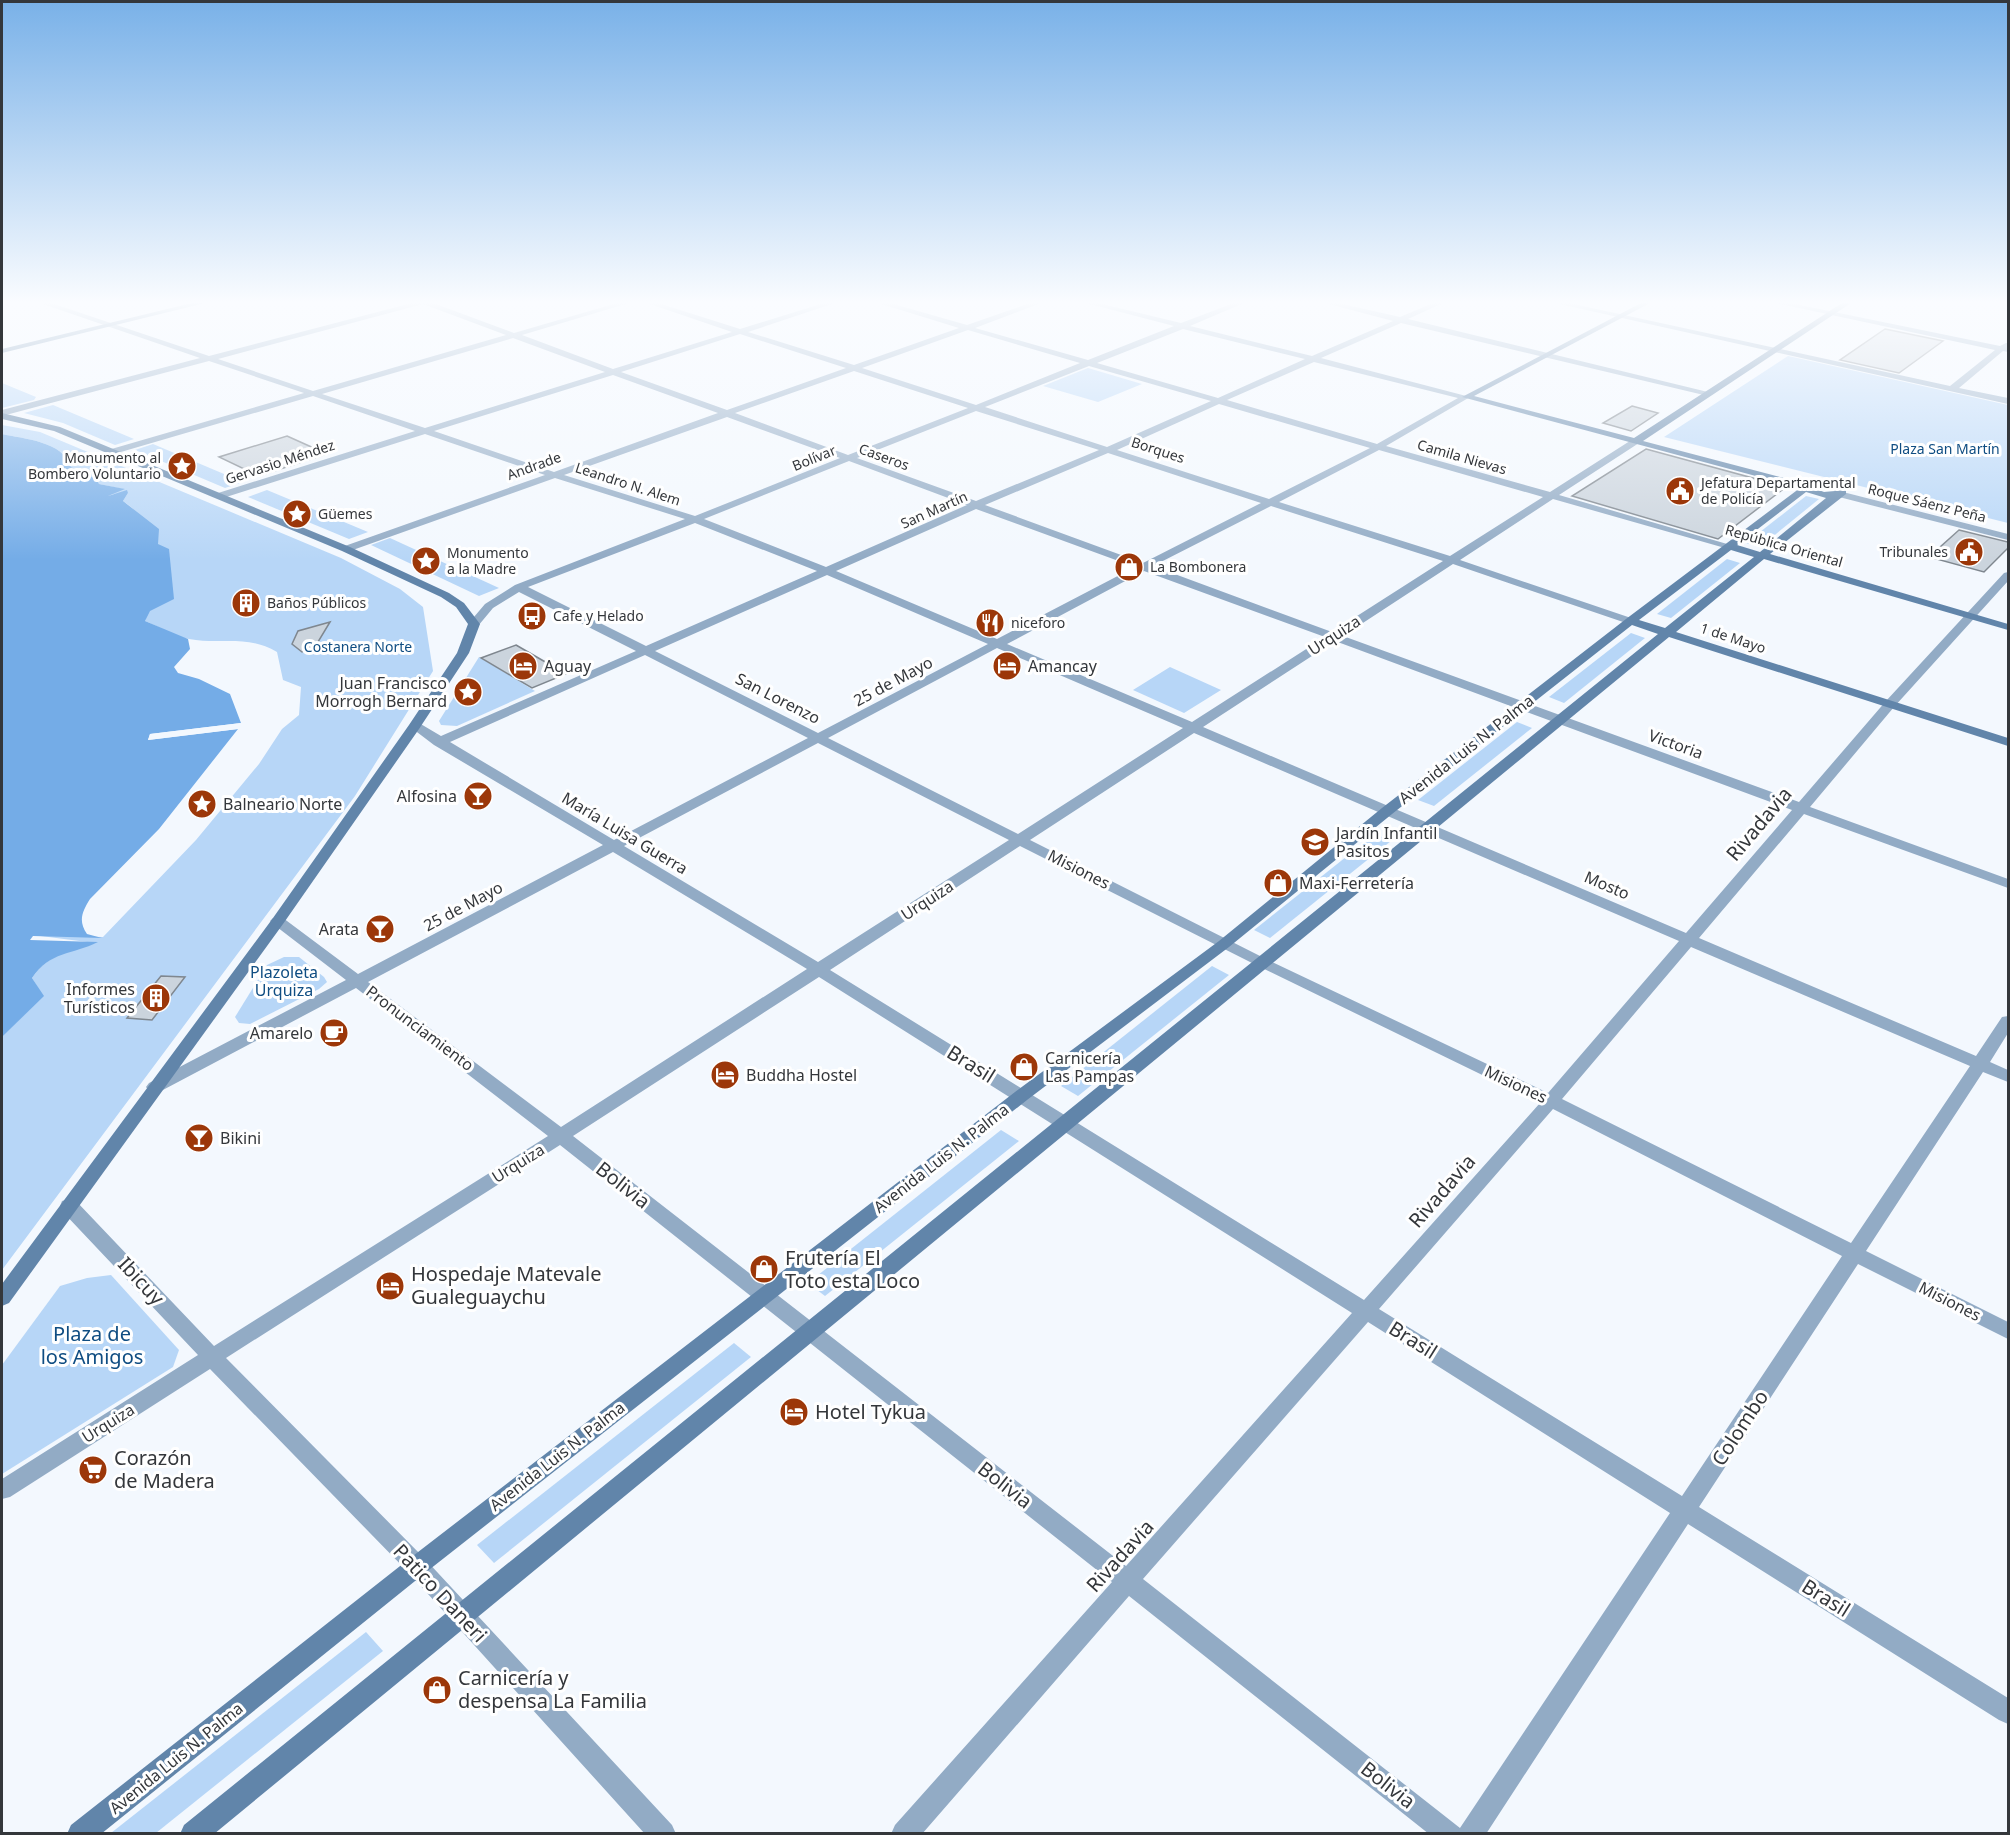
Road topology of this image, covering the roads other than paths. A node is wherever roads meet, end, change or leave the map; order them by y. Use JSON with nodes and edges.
{"nodes":[{"id":1,"x":99,"y":389,"type":"edge"},
{"id":2,"x":299,"y":389,"type":"edge"},
{"id":3,"x":328,"y":389,"type":"edge"},
{"id":4,"x":561,"y":389,"type":"edge"},
{"id":5,"x":661,"y":389,"type":"edge"},
{"id":6,"x":797,"y":389,"type":"edge"},
{"id":7,"x":917,"y":389,"type":"edge"},
{"id":8,"x":1022,"y":389,"type":"edge"},
{"id":9,"x":1179,"y":389,"type":"edge"},
{"id":10,"x":1242,"y":389,"type":"edge"},
{"id":11,"x":1433,"y":389,"type":"edge"},
{"id":12,"x":1482,"y":389,"type":"edge"},
{"id":13,"x":1689,"y":389,"type":"edge"},
{"id":14,"x":1715,"y":389,"type":"edge"},
{"id":15,"x":1956,"y":389,"type":"edge"},
{"id":16,"x":313,"y":393,"type":"junction"},
{"id":17,"x":1708,"y":393,"type":"junction"},
{"id":18,"x":1466,"y":397,"type":"junction"},
{"id":19,"x":1217,"y":400,"type":"junction"},
{"id":20,"x":2008,"y":401,"type":"edge"},
{"id":21,"x":975,"y":407,"type":"junction"},
{"id":22,"x":727,"y":413,"type":"junction"},
{"id":23,"x":2,"y":415,"type":"edge"},
{"id":24,"x":425,"y":430,"type":"junction"},
{"id":25,"x":1651,"y":431,"type":"junction"},
{"id":26,"x":1636,"y":441,"type":"junction"},
{"id":27,"x":1378,"y":447,"type":"junction"},
{"id":28,"x":1108,"y":450,"type":"junction"},
{"id":29,"x":111,"y":452,"type":"junction"},
{"id":30,"x":849,"y":458,"type":"junction"},
{"id":31,"x":555,"y":475,"type":"junction"},
{"id":32,"x":1808,"y":486,"type":"junction"},
{"id":33,"x":1839,"y":493,"type":"junction"},
{"id":34,"x":219,"y":496,"type":"junction"},
{"id":35,"x":1551,"y":496,"type":"junction"},
{"id":36,"x":1271,"y":503,"type":"junction"},
{"id":37,"x":976,"y":505,"type":"junction"},
{"id":38,"x":695,"y":519,"type":"junction"},
{"id":39,"x":2008,"y":532,"type":"edge"},
{"id":40,"x":2008,"y":537,"type":"edge"},
{"id":41,"x":1729,"y":546,"type":"junction"},
{"id":42,"x":346,"y":549,"type":"junction"},
{"id":43,"x":1763,"y":556,"type":"junction"},
{"id":44,"x":1450,"y":560,"type":"junction"},
{"id":45,"x":1143,"y":567,"type":"junction"},
{"id":46,"x":829,"y":572,"type":"junction"},
{"id":47,"x":2008,"y":574,"type":"edge"},
{"id":48,"x":519,"y":587,"type":"junction"},
{"id":49,"x":1969,"y":615,"type":"junction"},
{"id":50,"x":1630,"y":621,"type":"junction"},
{"id":51,"x":474,"y":624,"type":"junction"},
{"id":52,"x":2008,"y":627,"type":"edge"},
{"id":53,"x":1666,"y":633,"type":"junction"},
{"id":54,"x":1332,"y":636,"type":"junction"},
{"id":55,"x":996,"y":644,"type":"junction"},
{"id":56,"x":647,"y":651,"type":"junction"},
{"id":57,"x":1890,"y":704,"type":"junction"},
{"id":58,"x":1522,"y":706,"type":"junction"},
{"id":59,"x":1559,"y":719,"type":"junction"},
{"id":60,"x":415,"y":726,"type":"junction"},
{"id":61,"x":1191,"y":727,"type":"junction"},
{"id":62,"x":821,"y":738,"type":"junction"},
{"id":63,"x":439,"y":742,"type":"junction"},
{"id":64,"x":2008,"y":742,"type":"edge"},
{"id":65,"x":1802,"y":808,"type":"junction"},
{"id":66,"x":1387,"y":811,"type":"junction"},
{"id":67,"x":1426,"y":828,"type":"junction"},
{"id":68,"x":1021,"y":839,"type":"junction"},
{"id":69,"x":612,"y":846,"type":"junction"},
{"id":70,"x":2008,"y":884,"type":"edge"},
{"id":71,"x":278,"y":921,"type":"junction"},
{"id":72,"x":1690,"y":940,"type":"junction"},
{"id":73,"x":1224,"y":944,"type":"junction"},
{"id":74,"x":1261,"y":962,"type":"junction"},
{"id":75,"x":818,"y":969,"type":"junction"},
{"id":76,"x":357,"y":980,"type":"junction"},
{"id":77,"x":2008,"y":1021,"type":"edge"},
{"id":78,"x":1980,"y":1064,"type":"junction"},
{"id":79,"x":2008,"y":1076,"type":"edge"},
{"id":80,"x":155,"y":1087,"type":"junction"},
{"id":81,"x":1021,"y":1096,"type":"junction"},
{"id":82,"x":1551,"y":1101,"type":"junction"},
{"id":83,"x":1065,"y":1123,"type":"junction"},
{"id":84,"x":561,"y":1136,"type":"junction"},
{"id":85,"x":69,"y":1206,"type":"junction"},
{"id":86,"x":1855,"y":1253,"type":"junction"},
{"id":87,"x":764,"y":1295,"type":"junction"},
{"id":88,"x":2,"y":1298,"type":"edge"},
{"id":89,"x":1367,"y":1311,"type":"junction"},
{"id":90,"x":810,"y":1331,"type":"junction"},
{"id":91,"x":2008,"y":1331,"type":"edge"},
{"id":92,"x":212,"y":1357,"type":"junction"},
{"id":93,"x":2,"y":1490,"type":"edge"},
{"id":94,"x":1686,"y":1511,"type":"junction"},
{"id":95,"x":417,"y":1566,"type":"junction"},
{"id":96,"x":1128,"y":1581,"type":"junction"},
{"id":97,"x":461,"y":1615,"type":"junction"},
{"id":98,"x":2008,"y":1712,"type":"edge"},
{"id":99,"x":80,"y":1833,"type":"edge"},
{"id":100,"x":193,"y":1833,"type":"edge"},
{"id":101,"x":663,"y":1833,"type":"edge"},
{"id":102,"x":903,"y":1833,"type":"edge"},
{"id":103,"x":1450,"y":1833,"type":"edge"},
{"id":104,"x":1471,"y":1833,"type":"edge"}],
"edges":[{"from":1,"to":23,"type":"street"},
{"from":2,"to":16,"type":"street","name":"Leandro N. Alem"},
{"from":3,"to":16,"type":"street"},
{"from":4,"to":24,"type":"street","name":"Gervasio Méndez"},
{"from":5,"to":22,"type":"street","name":"Caseros"},
{"from":6,"to":22,"type":"street","name":"Andrade"},
{"from":7,"to":21,"type":"street","name":"Borques"},
{"from":8,"to":21,"type":"street","name":"Bolívar"},
{"from":9,"to":19,"type":"street","name":"Camila Nievas"},
{"from":10,"to":19,"type":"street","name":"San Martín"},
{"from":11,"to":18,"type":"street"},
{"from":12,"to":18,"type":"main road","name":"25 de Mayo"},
{"from":13,"to":17,"type":"street"},
{"from":14,"to":17,"type":"main road","name":"Urquiza"},
{"from":15,"to":20,"type":"street"},
{"from":16,"to":24,"type":"street","name":"Leandro N. Alem"},
{"from":16,"to":29,"type":"street"},
{"from":17,"to":25,"type":"main road","name":"Urquiza"},
{"from":18,"to":26,"type":"main road"},
{"from":18,"to":27,"type":"street","name":"25 de Mayo"},
{"from":19,"to":27,"type":"street","name":"Camila Nievas"},
{"from":19,"to":28,"type":"street","name":"San Martín"},
{"from":21,"to":28,"type":"street","name":"Borques"},
{"from":21,"to":30,"type":"street","name":"Bolívar"},
{"from":22,"to":30,"type":"street","name":"Caseros"},
{"from":22,"to":31,"type":"street","name":"Andrade"},
{"from":23,"to":29,"type":"main road"},
{"from":24,"to":31,"type":"street","name":"Leandro N. Alem"},
{"from":24,"to":34,"type":"street","name":"Gervasio Méndez"},
{"from":25,"to":26,"type":"main road","name":"Urquiza"},
{"from":25,"to":32,"type":"main road"},
{"from":26,"to":32,"type":"main road"},
{"from":26,"to":35,"type":"street","name":"Urquiza"},
{"from":27,"to":35,"type":"street","name":"Camila Nievas"},
{"from":27,"to":36,"type":"street","name":"25 de Mayo"},
{"from":28,"to":36,"type":"street","name":"Borques"},
{"from":28,"to":37,"type":"street","name":"San Martín"},
{"from":29,"to":34,"type":"main road"},
{"from":30,"to":37,"type":"street","name":"Caseros"},
{"from":30,"to":38,"type":"street","name":"Bolívar"},
{"from":31,"to":38,"type":"street","name":"Leandro N. Alem"},
{"from":31,"to":42,"type":"street","name":"Andrade"},
{"from":32,"to":33,"type":"main road"},
{"from":32,"to":41,"type":"main road","name":"Avenida Luis N. Palma"},
{"from":33,"to":39,"type":"street"},
{"from":33,"to":40,"type":"street","name":"Roque Sáenz Peña"},
{"from":33,"to":43,"type":"main road","name":"Avenida Luis N. Palma"},
{"from":34,"to":42,"type":"main road"},
{"from":35,"to":41,"type":"street","name":"República Oriental"},
{"from":35,"to":44,"type":"street","name":"Urquiza"},
{"from":36,"to":44,"type":"street","name":"Borques"},
{"from":36,"to":45,"type":"street","name":"25 de Mayo"},
{"from":37,"to":45,"type":"street","name":"Caseros"},
{"from":37,"to":46,"type":"street","name":"San Martín"},
{"from":38,"to":46,"type":"street","name":"Leandro N. Alem"},
{"from":38,"to":48,"type":"street","name":"Bolívar"},
{"from":41,"to":43,"type":"main road","name":"República Oriental"},
{"from":41,"to":50,"type":"main road","name":"Avenida Luis N. Palma"},
{"from":42,"to":51,"type":"main road"},
{"from":43,"to":49,"type":"main road","name":"República Oriental"},
{"from":43,"to":53,"type":"main road","name":"Avenida Luis N. Palma"},
{"from":44,"to":50,"type":"street","name":"1 de Mayo"},
{"from":44,"to":54,"type":"street","name":"Urquiza"},
{"from":45,"to":54,"type":"street","name":"Caseros"},
{"from":45,"to":55,"type":"street","name":"25 de Mayo"},
{"from":46,"to":55,"type":"street","name":"Leandro N. Alem"},
{"from":46,"to":56,"type":"street","name":"San Martín"},
{"from":47,"to":49,"type":"street","name":"Rivadavia"},
{"from":48,"to":51,"type":"street","name":"Bolívar"},
{"from":48,"to":56,"type":"street","name":"San Lorenzo"},
{"from":49,"to":52,"type":"main road","name":"República Oriental"},
{"from":49,"to":57,"type":"street","name":"Rivadavia"},
{"from":50,"to":53,"type":"main road","name":"1 de Mayo"},
{"from":50,"to":58,"type":"main road","name":"Avenida Luis N. Palma"},
{"from":51,"to":60,"type":"main road"},
{"from":53,"to":57,"type":"main road","name":"1 de Mayo"},
{"from":53,"to":59,"type":"main road","name":"Avenida Luis N. Palma"},
{"from":54,"to":58,"type":"street","name":"Victoria"},
{"from":54,"to":61,"type":"street","name":"Urquiza"},
{"from":55,"to":61,"type":"street","name":"Leandro N. Alem"},
{"from":55,"to":62,"type":"street","name":"25 de Mayo"},
{"from":56,"to":62,"type":"street","name":"San Lorenzo"},
{"from":56,"to":63,"type":"street","name":"San Martín"},
{"from":57,"to":64,"type":"main road","name":"1 de Mayo"},
{"from":57,"to":65,"type":"street","name":"Rivadavia"},
{"from":58,"to":59,"type":"street","name":"Victoria"},
{"from":58,"to":66,"type":"main road","name":"Avenida Luis N. Palma"},
{"from":59,"to":65,"type":"street","name":"Victoria"},
{"from":59,"to":67,"type":"main road","name":"Avenida Luis N. Palma"},
{"from":60,"to":63,"type":"street","name":"María Luisa Guerra"},
{"from":60,"to":71,"type":"main road"},
{"from":61,"to":66,"type":"street","name":"Mosto"},
{"from":61,"to":68,"type":"street","name":"Urquiza"},
{"from":62,"to":68,"type":"street","name":"San Lorenzo"},
{"from":62,"to":69,"type":"street","name":"25 de Mayo"},
{"from":63,"to":69,"type":"street","name":"María Luisa Guerra"},
{"from":65,"to":70,"type":"street","name":"Victoria"},
{"from":65,"to":72,"type":"street","name":"Rivadavia"},
{"from":66,"to":67,"type":"street","name":"Mosto"},
{"from":66,"to":73,"type":"main road","name":"Avenida Luis N. Palma"},
{"from":67,"to":72,"type":"street","name":"Mosto"},
{"from":67,"to":74,"type":"main road","name":"Avenida Luis N. Palma"},
{"from":68,"to":73,"type":"street","name":"Misiones"},
{"from":68,"to":75,"type":"street","name":"Urquiza"},
{"from":69,"to":75,"type":"street","name":"María Luisa Guerra"},
{"from":69,"to":76,"type":"street","name":"25 de Mayo"},
{"from":71,"to":76,"type":"street","name":"Pronunciamiento"},
{"from":71,"to":80,"type":"main road"},
{"from":72,"to":78,"type":"street","name":"Mosto"},
{"from":72,"to":82,"type":"street","name":"Rivadavia"},
{"from":73,"to":74,"type":"street","name":"Misiones"},
{"from":73,"to":81,"type":"main road","name":"Avenida Luis N. Palma"},
{"from":74,"to":82,"type":"street","name":"Misiones"},
{"from":74,"to":83,"type":"main road","name":"Avenida Luis N. Palma"},
{"from":75,"to":81,"type":"street","name":"Brasil"},
{"from":75,"to":84,"type":"street","name":"Urquiza"},
{"from":76,"to":80,"type":"street","name":"25 de Mayo"},
{"from":76,"to":84,"type":"street","name":"Pronunciamiento"},
{"from":77,"to":78,"type":"street","name":"Colombo"},
{"from":78,"to":79,"type":"street","name":"Mosto"},
{"from":78,"to":86,"type":"street","name":"Colombo"},
{"from":80,"to":85,"type":"main road"},
{"from":81,"to":83,"type":"street","name":"Brasil"},
{"from":81,"to":87,"type":"main road","name":"Avenida Luis N. Palma"},
{"from":82,"to":86,"type":"street","name":"Misiones"},
{"from":82,"to":89,"type":"street","name":"Rivadavia"},
{"from":83,"to":89,"type":"street","name":"Brasil"},
{"from":83,"to":90,"type":"main road","name":"Avenida Luis N. Palma"},
{"from":84,"to":87,"type":"street","name":"Bolivia"},
{"from":84,"to":92,"type":"street","name":"Urquiza"},
{"from":85,"to":88,"type":"main road"},
{"from":85,"to":92,"type":"street","name":"Ibicuy"},
{"from":86,"to":91,"type":"street","name":"Misiones"},
{"from":86,"to":94,"type":"street","name":"Colombo"},
{"from":87,"to":90,"type":"street","name":"Bolivia"},
{"from":87,"to":95,"type":"main road","name":"Avenida Luis N. Palma"},
{"from":89,"to":94,"type":"street","name":"Brasil"},
{"from":89,"to":96,"type":"street","name":"Rivadavia"},
{"from":90,"to":96,"type":"street","name":"Bolivia"},
{"from":90,"to":97,"type":"main road","name":"Avenida Luis N. Palma"},
{"from":92,"to":93,"type":"street","name":"Urquiza"},
{"from":92,"to":95,"type":"street","name":"Patico Daneri"},
{"from":94,"to":98,"type":"street","name":"Brasil"},
{"from":94,"to":104,"type":"street","name":"Colombo"},
{"from":95,"to":97,"type":"street","name":"Patico Daneri"},
{"from":95,"to":99,"type":"main road","name":"Avenida Luis N. Palma"},
{"from":96,"to":102,"type":"street","name":"Rivadavia"},
{"from":96,"to":103,"type":"street","name":"Bolivia"},
{"from":97,"to":100,"type":"main road","name":"Avenida Luis N. Palma"},
{"from":97,"to":101,"type":"street","name":"Patico Daneri"}]}
